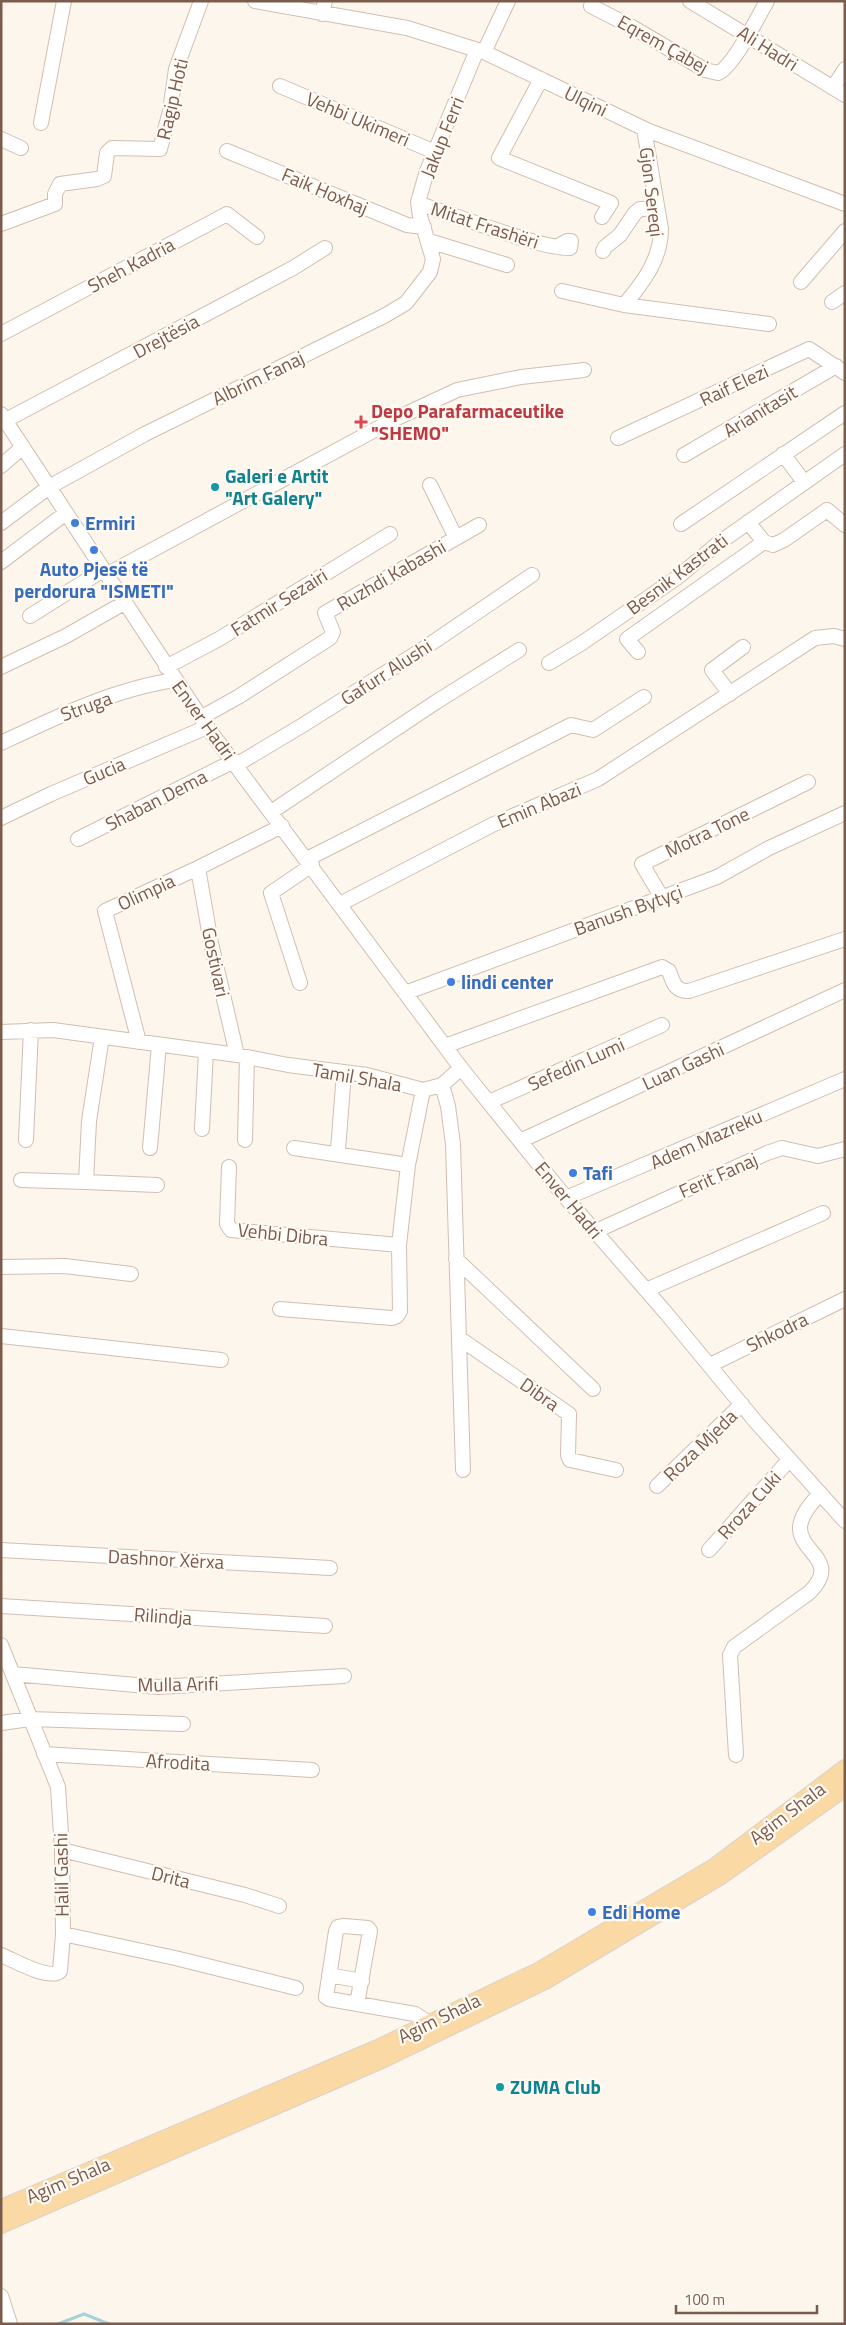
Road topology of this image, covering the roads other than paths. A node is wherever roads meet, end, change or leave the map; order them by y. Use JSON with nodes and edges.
{"nodes":[{"id":1,"x":64,"y":1,"type":"edge"},
{"id":2,"x":201,"y":1,"type":"edge"},
{"id":3,"x":255,"y":1,"type":"edge"},
{"id":4,"x":508,"y":1,"type":"edge"},
{"id":5,"x":690,"y":1,"type":"edge"},
{"id":6,"x":767,"y":1,"type":"edge"},
{"id":7,"x":591,"y":6,"type":"dead end"},
{"id":8,"x":324,"y":8,"type":"edge"},
{"id":9,"x":748,"y":35,"type":"junction"},
{"id":10,"x":481,"y":51,"type":"junction"},
{"id":11,"x":845,"y":69,"type":"edge"},
{"id":12,"x":540,"y":79,"type":"junction"},
{"id":13,"x":280,"y":86,"type":"dead end"},
{"id":14,"x":839,"y":92,"type":"edge"},
{"id":15,"x":41,"y":122,"type":"dead end"},
{"id":16,"x":644,"y":129,"type":"junction"},
{"id":17,"x":1,"y":139,"type":"edge"},
{"id":18,"x":21,"y":148,"type":"dead end"},
{"id":19,"x":228,"y":151,"type":"dead end"},
{"id":20,"x":435,"y":152,"type":"junction"},
{"id":21,"x":418,"y":202,"type":"junction"},
{"id":22,"x":845,"y":204,"type":"edge"},
{"id":23,"x":657,"y":209,"type":"junction"},
{"id":24,"x":602,"y":217,"type":"dead end"},
{"id":25,"x":1,"y":224,"type":"edge"},
{"id":26,"x":424,"y":226,"type":"junction"},
{"id":27,"x":845,"y":231,"type":"edge"},
{"id":28,"x":257,"y":237,"type":"dead end"},
{"id":29,"x":429,"y":241,"type":"junction"},
{"id":30,"x":555,"y":246,"type":"dead end"},
{"id":31,"x":325,"y":248,"type":"dead end"},
{"id":32,"x":603,"y":251,"type":"dead end"},
{"id":33,"x":507,"y":265,"type":"dead end"},
{"id":34,"x":801,"y":282,"type":"dead end"},
{"id":35,"x":562,"y":291,"type":"dead end"},
{"id":36,"x":845,"y":293,"type":"edge"},
{"id":37,"x":832,"y":302,"type":"dead end"},
{"id":38,"x":624,"y":304,"type":"junction"},
{"id":39,"x":768,"y":324,"type":"dead end"},
{"id":40,"x":1,"y":334,"type":"edge"},
{"id":41,"x":584,"y":370,"type":"dead end"},
{"id":42,"x":840,"y":370,"type":"edge"},
{"id":43,"x":845,"y":413,"type":"edge"},
{"id":44,"x":3,"y":416,"type":"edge"},
{"id":45,"x":618,"y":438,"type":"dead end"},
{"id":46,"x":23,"y":447,"type":"junction"},
{"id":47,"x":783,"y":454,"type":"junction"},
{"id":48,"x":845,"y":454,"type":"edge"},
{"id":49,"x":684,"y":456,"type":"dead end"},
{"id":50,"x":1,"y":466,"type":"edge"},
{"id":51,"x":804,"y":482,"type":"junction"},
{"id":52,"x":430,"y":485,"type":"dead end"},
{"id":53,"x":49,"y":487,"type":"junction"},
{"id":54,"x":66,"y":513,"type":"junction"},
{"id":55,"x":748,"y":522,"type":"junction"},
{"id":56,"x":1,"y":523,"type":"edge"},
{"id":57,"x":681,"y":524,"type":"dead end"},
{"id":58,"x":480,"y":525,"type":"dead end"},
{"id":59,"x":845,"y":525,"type":"edge"},
{"id":60,"x":390,"y":534,"type":"dead end"},
{"id":61,"x":456,"y":538,"type":"junction"},
{"id":62,"x":764,"y":542,"type":"junction"},
{"id":63,"x":1,"y":562,"type":"edge"},
{"id":64,"x":104,"y":572,"type":"junction"},
{"id":65,"x":532,"y":575,"type":"dead end"},
{"id":66,"x":124,"y":603,"type":"junction"},
{"id":67,"x":30,"y":616,"type":"dead end"},
{"id":68,"x":845,"y":639,"type":"edge"},
{"id":69,"x":743,"y":647,"type":"dead end"},
{"id":70,"x":518,"y":650,"type":"dead end"},
{"id":71,"x":638,"y":652,"type":"dead end"},
{"id":72,"x":549,"y":663,"type":"dead end"},
{"id":73,"x":1,"y":667,"type":"edge"},
{"id":74,"x":166,"y":667,"type":"junction"},
{"id":75,"x":175,"y":680,"type":"junction"},
{"id":76,"x":730,"y":694,"type":"junction"},
{"id":77,"x":644,"y":697,"type":"dead end"},
{"id":78,"x":204,"y":722,"type":"junction"},
{"id":79,"x":1,"y":744,"type":"edge"},
{"id":80,"x":235,"y":763,"type":"junction"},
{"id":81,"x":808,"y":782,"type":"dead end"},
{"id":82,"x":271,"y":812,"type":"junction"},
{"id":83,"x":845,"y":813,"type":"edge"},
{"id":84,"x":1,"y":818,"type":"edge"},
{"id":85,"x":282,"y":826,"type":"junction"},
{"id":86,"x":78,"y":839,"type":"dead end"},
{"id":87,"x":309,"y":862,"type":"junction"},
{"id":88,"x":198,"y":868,"type":"junction"},
{"id":89,"x":662,"y":898,"type":"junction"},
{"id":90,"x":340,"y":904,"type":"junction"},
{"id":91,"x":845,"y":938,"type":"edge"},
{"id":92,"x":300,"y":983,"type":"dead end"},
{"id":93,"x":845,"y":990,"type":"edge"},
{"id":94,"x":405,"y":993,"type":"junction"},
{"id":95,"x":662,"y":1025,"type":"dead end"},
{"id":96,"x":31,"y":1030,"type":"junction"},
{"id":97,"x":1,"y":1032,"type":"edge"},
{"id":98,"x":102,"y":1038,"type":"junction"},
{"id":99,"x":139,"y":1042,"type":"junction"},
{"id":100,"x":159,"y":1045,"type":"junction"},
{"id":101,"x":444,"y":1046,"type":"junction"},
{"id":102,"x":206,"y":1051,"type":"junction"},
{"id":103,"x":242,"y":1056,"type":"junction"},
{"id":104,"x":462,"y":1068,"type":"junction"},
{"id":105,"x":344,"y":1072,"type":"junction"},
{"id":106,"x":845,"y":1079,"type":"edge"},
{"id":107,"x":442,"y":1084,"type":"junction"},
{"id":108,"x":423,"y":1090,"type":"junction"},
{"id":109,"x":489,"y":1102,"type":"junction"},
{"id":110,"x":202,"y":1129,"type":"dead end"},
{"id":111,"x":26,"y":1140,"type":"dead end"},
{"id":112,"x":245,"y":1140,"type":"dead end"},
{"id":113,"x":520,"y":1141,"type":"junction"},
{"id":114,"x":150,"y":1148,"type":"dead end"},
{"id":115,"x":294,"y":1148,"type":"dead end"},
{"id":116,"x":845,"y":1149,"type":"edge"},
{"id":117,"x":338,"y":1150,"type":"dead end"},
{"id":118,"x":408,"y":1164,"type":"junction"},
{"id":119,"x":229,"y":1167,"type":"dead end"},
{"id":120,"x":21,"y":1180,"type":"dead end"},
{"id":121,"x":86,"y":1182,"type":"junction"},
{"id":122,"x":157,"y":1185,"type":"dead end"},
{"id":123,"x":566,"y":1198,"type":"junction"},
{"id":124,"x":823,"y":1213,"type":"dead end"},
{"id":125,"x":596,"y":1231,"type":"junction"},
{"id":126,"x":399,"y":1245,"type":"junction"},
{"id":127,"x":456,"y":1259,"type":"junction"},
{"id":128,"x":1,"y":1268,"type":"edge"},
{"id":129,"x":131,"y":1274,"type":"dead end"},
{"id":130,"x":646,"y":1290,"type":"junction"},
{"id":131,"x":845,"y":1299,"type":"edge"},
{"id":132,"x":280,"y":1309,"type":"dead end"},
{"id":133,"x":1,"y":1336,"type":"edge"},
{"id":134,"x":459,"y":1338,"type":"junction"},
{"id":135,"x":221,"y":1360,"type":"dead end"},
{"id":136,"x":710,"y":1365,"type":"junction"},
{"id":137,"x":593,"y":1389,"type":"dead end"},
{"id":138,"x":742,"y":1404,"type":"junction"},
{"id":139,"x":789,"y":1460,"type":"junction"},
{"id":140,"x":463,"y":1470,"type":"dead end"},
{"id":141,"x":616,"y":1470,"type":"dead end"},
{"id":142,"x":657,"y":1486,"type":"dead end"},
{"id":143,"x":820,"y":1494,"type":"junction"},
{"id":144,"x":845,"y":1521,"type":"edge"},
{"id":145,"x":1,"y":1550,"type":"edge"},
{"id":146,"x":709,"y":1550,"type":"dead end"},
{"id":147,"x":330,"y":1568,"type":"dead end"},
{"id":148,"x":1,"y":1606,"type":"edge"},
{"id":149,"x":325,"y":1626,"type":"dead end"},
{"id":150,"x":1,"y":1646,"type":"edge"},
{"id":151,"x":13,"y":1674,"type":"junction"},
{"id":152,"x":344,"y":1676,"type":"dead end"},
{"id":153,"x":30,"y":1719,"type":"junction"},
{"id":154,"x":1,"y":1723,"type":"edge"},
{"id":155,"x":183,"y":1724,"type":"dead end"},
{"id":156,"x":44,"y":1754,"type":"junction"},
{"id":157,"x":736,"y":1755,"type":"dead end"},
{"id":158,"x":845,"y":1768,"type":"edge"},
{"id":159,"x":312,"y":1770,"type":"dead end"},
{"id":160,"x":845,"y":1788,"type":"edge"},
{"id":161,"x":62,"y":1850,"type":"junction"},
{"id":162,"x":279,"y":1906,"type":"dead end"},
{"id":163,"x":63,"y":1934,"type":"junction"},
{"id":164,"x":1,"y":1955,"type":"edge"},
{"id":165,"x":328,"y":1974,"type":"junction"},
{"id":166,"x":362,"y":1981,"type":"junction"},
{"id":167,"x":296,"y":1988,"type":"dead end"},
{"id":168,"x":357,"y":2004,"type":"junction"},
{"id":169,"x":429,"y":2023,"type":"junction"},
{"id":170,"x":1,"y":2208,"type":"edge"},
{"id":171,"x":1,"y":2225,"type":"edge"},
{"id":172,"x":1,"y":2296,"type":"edge"},
{"id":173,"x":10,"y":2324,"type":"edge"}],
"edges":[{"from":1,"to":15,"type":"street"},
{"from":2,"to":25,"type":"street","name":"Ragip Hoti"},
{"from":3,"to":8,"type":"street","name":"Ulqini"},
{"from":4,"to":10,"type":"street","name":"Jakup Ferri"},
{"from":5,"to":9,"type":"street","name":"Ali Hadri"},
{"from":6,"to":9,"type":"street"},
{"from":7,"to":9,"type":"street","name":"Eqrem Çabej"},
{"from":8,"to":10,"type":"street","name":"Ulqini"},
{"from":9,"to":14,"type":"street","name":"Ali Hadri"},
{"from":10,"to":12,"type":"street","name":"Ulqini"},
{"from":10,"to":20,"type":"street","name":"Jakup Ferri"},
{"from":11,"to":14,"type":"street"},
{"from":12,"to":16,"type":"street","name":"Ulqini"},
{"from":12,"to":24,"type":"street"},
{"from":13,"to":20,"type":"street","name":"Vehbi Ukimeri"},
{"from":16,"to":22,"type":"street","name":"Ulqini"},
{"from":16,"to":23,"type":"street","name":"Gjon Sereqi"},
{"from":17,"to":18,"type":"street"},
{"from":19,"to":26,"type":"street","name":"Faik Hoxhaj"},
{"from":20,"to":21,"type":"street","name":"Jakup Ferri"},
{"from":21,"to":26,"type":"street","name":"Jakup Ferri"},
{"from":21,"to":30,"type":"street","name":"Mitat Frashëri"},
{"from":23,"to":32,"type":"street"},
{"from":23,"to":38,"type":"street","name":"Gjon Sereqi"},
{"from":26,"to":29,"type":"street","name":"Albrim Fanaj"},
{"from":27,"to":34,"type":"street"},
{"from":28,"to":40,"type":"street","name":"Sheh Kadria"},
{"from":29,"to":33,"type":"street"},
{"from":29,"to":53,"type":"street","name":"Albrim Fanaj"},
{"from":31,"to":44,"type":"street","name":"Drejtësia"},
{"from":35,"to":38,"type":"street"},
{"from":36,"to":37,"type":"street"},
{"from":38,"to":39,"type":"street"},
{"from":41,"to":64,"type":"street"},
{"from":42,"to":45,"type":"street","name":"Raif Elezi"},
{"from":42,"to":49,"type":"street","name":"Arianitasit"},
{"from":43,"to":47,"type":"street","name":"Besnik Kastrati"},
{"from":44,"to":46,"type":"street","name":"Enver Hadri"},
{"from":46,"to":50,"type":"street"},
{"from":46,"to":53,"type":"street","name":"Enver Hadri"},
{"from":47,"to":51,"type":"street"},
{"from":47,"to":57,"type":"street","name":"Besnik Kastrati"},
{"from":48,"to":51,"type":"street","name":"Besnik Kastrati"},
{"from":51,"to":55,"type":"street","name":"Besnik Kastrati"},
{"from":52,"to":61,"type":"street","name":"Ruzhdi Kabashi"},
{"from":53,"to":54,"type":"street","name":"Enver Hadri"},
{"from":53,"to":56,"type":"street"},
{"from":54,"to":63,"type":"street"},
{"from":54,"to":64,"type":"street","name":"Enver Hadri"},
{"from":55,"to":62,"type":"street"},
{"from":55,"to":72,"type":"street","name":"Besnik Kastrati"},
{"from":58,"to":61,"type":"street","name":"Ruzhdi Kabashi"},
{"from":59,"to":62,"type":"street"},
{"from":60,"to":74,"type":"street","name":"Fatmir Sezairi"},
{"from":61,"to":78,"type":"street","name":"Ruzhdi Kabashi"},
{"from":62,"to":71,"type":"street"},
{"from":64,"to":66,"type":"street","name":"Enver Hadri"},
{"from":64,"to":67,"type":"street"},
{"from":65,"to":80,"type":"street","name":"Gafurr Alushi"},
{"from":66,"to":73,"type":"street"},
{"from":66,"to":74,"type":"street","name":"Enver Hadri"},
{"from":68,"to":76,"type":"street","name":"Emin Abazi"},
{"from":69,"to":76,"type":"street"},
{"from":70,"to":82,"type":"street"},
{"from":74,"to":75,"type":"street","name":"Enver Hadri"},
{"from":75,"to":78,"type":"street","name":"Enver Hadri"},
{"from":75,"to":79,"type":"street","name":"Struga"},
{"from":76,"to":90,"type":"street","name":"Emin Abazi"},
{"from":77,"to":87,"type":"street"},
{"from":78,"to":80,"type":"street","name":"Enver Hadri"},
{"from":78,"to":84,"type":"street","name":"Gucia"},
{"from":80,"to":82,"type":"street","name":"Enver Hadri"},
{"from":80,"to":86,"type":"street","name":"Shaban Dema"},
{"from":81,"to":89,"type":"street","name":"Motra Tone"},
{"from":82,"to":85,"type":"street","name":"Enver Hadri"},
{"from":83,"to":89,"type":"street","name":"Banush Bytyçi"},
{"from":85,"to":87,"type":"street","name":"Enver Hadri"},
{"from":85,"to":88,"type":"street","name":"Olimpia"},
{"from":87,"to":90,"type":"street","name":"Enver Hadri"},
{"from":87,"to":92,"type":"street"},
{"from":88,"to":99,"type":"street","name":"Olimpia"},
{"from":88,"to":103,"type":"street","name":"Gostivari"},
{"from":89,"to":94,"type":"street","name":"Banush Bytyçi"},
{"from":90,"to":94,"type":"street","name":"Enver Hadri"},
{"from":91,"to":101,"type":"street"},
{"from":93,"to":113,"type":"street","name":"Luan Gashi"},
{"from":94,"to":101,"type":"street","name":"Enver Hadri"},
{"from":95,"to":109,"type":"street","name":"Sefedin Lumi"},
{"from":96,"to":97,"type":"street","name":"Tamil Shala"},
{"from":96,"to":98,"type":"street","name":"Tamil Shala"},
{"from":96,"to":111,"type":"street"},
{"from":98,"to":99,"type":"street","name":"Tamil Shala"},
{"from":98,"to":121,"type":"street"},
{"from":99,"to":100,"type":"street","name":"Tamil Shala"},
{"from":100,"to":102,"type":"street","name":"Tamil Shala"},
{"from":100,"to":114,"type":"street"},
{"from":101,"to":104,"type":"street","name":"Enver Hadri"},
{"from":102,"to":103,"type":"street","name":"Tamil Shala"},
{"from":102,"to":110,"type":"street"},
{"from":103,"to":105,"type":"street","name":"Tamil Shala"},
{"from":103,"to":112,"type":"street"},
{"from":104,"to":107,"type":"street","name":"Tamil Shala"},
{"from":104,"to":109,"type":"street","name":"Enver Hadri"},
{"from":105,"to":108,"type":"street","name":"Tamil Shala"},
{"from":105,"to":117,"type":"street"},
{"from":106,"to":123,"type":"street","name":"Adem Mazreku"},
{"from":107,"to":108,"type":"street","name":"Tamil Shala"},
{"from":107,"to":127,"type":"street"},
{"from":108,"to":118,"type":"street"},
{"from":109,"to":113,"type":"street","name":"Enver Hadri"},
{"from":113,"to":123,"type":"street","name":"Enver Hadri"},
{"from":115,"to":118,"type":"street"},
{"from":116,"to":125,"type":"street","name":"Ferit Fanaj"},
{"from":118,"to":126,"type":"street"},
{"from":119,"to":126,"type":"street","name":"Vehbi Dibra"},
{"from":120,"to":121,"type":"street"},
{"from":121,"to":122,"type":"street"},
{"from":123,"to":125,"type":"street","name":"Enver Hadri"},
{"from":124,"to":130,"type":"street"},
{"from":125,"to":130,"type":"street","name":"Enver Hadri"},
{"from":126,"to":132,"type":"street"},
{"from":127,"to":134,"type":"street"},
{"from":127,"to":137,"type":"street","name":"Dibra"},
{"from":128,"to":129,"type":"street"},
{"from":130,"to":136,"type":"street","name":"Enver Hadri"},
{"from":131,"to":136,"type":"street","name":"Shkodra"},
{"from":133,"to":135,"type":"street"},
{"from":134,"to":140,"type":"street"},
{"from":134,"to":141,"type":"street","name":"Dibra"},
{"from":136,"to":138,"type":"street","name":"Enver Hadri"},
{"from":138,"to":139,"type":"street","name":"Enver Hadri"},
{"from":138,"to":142,"type":"street","name":"Roza Mjeda"},
{"from":139,"to":143,"type":"street","name":"Enver Hadri"},
{"from":139,"to":146,"type":"street","name":"Rroza Cuki"},
{"from":143,"to":144,"type":"street","name":"Enver Hadri"},
{"from":143,"to":157,"type":"street"},
{"from":145,"to":147,"type":"street","name":"Dashnor Xërxa"},
{"from":148,"to":149,"type":"street","name":"Rilindja"},
{"from":150,"to":151,"type":"street","name":"Halil Gashi"},
{"from":151,"to":152,"type":"street","name":"Mulla Arifi"},
{"from":151,"to":153,"type":"street","name":"Halil Gashi"},
{"from":153,"to":154,"type":"street"},
{"from":153,"to":155,"type":"street"},
{"from":153,"to":156,"type":"street","name":"Halil Gashi"},
{"from":156,"to":159,"type":"street","name":"Afrodita"},
{"from":156,"to":161,"type":"street","name":"Halil Gashi"},
{"from":158,"to":169,"type":"main road","name":"Agim Shala"},
{"from":160,"to":171,"type":"main road","name":"Agim Shala"},
{"from":161,"to":162,"type":"street","name":"Drita"},
{"from":161,"to":163,"type":"street","name":"Halil Gashi"},
{"from":163,"to":164,"type":"street","name":"Halil Gashi"},
{"from":163,"to":167,"type":"street"},
{"from":165,"to":166,"type":"street"},
{"from":165,"to":166,"type":"street"},
{"from":165,"to":168,"type":"street"},
{"from":166,"to":168,"type":"street"},
{"from":168,"to":169,"type":"street"},
{"from":169,"to":170,"type":"main road","name":"Agim Shala"},
{"from":172,"to":173,"type":"street"}]}
